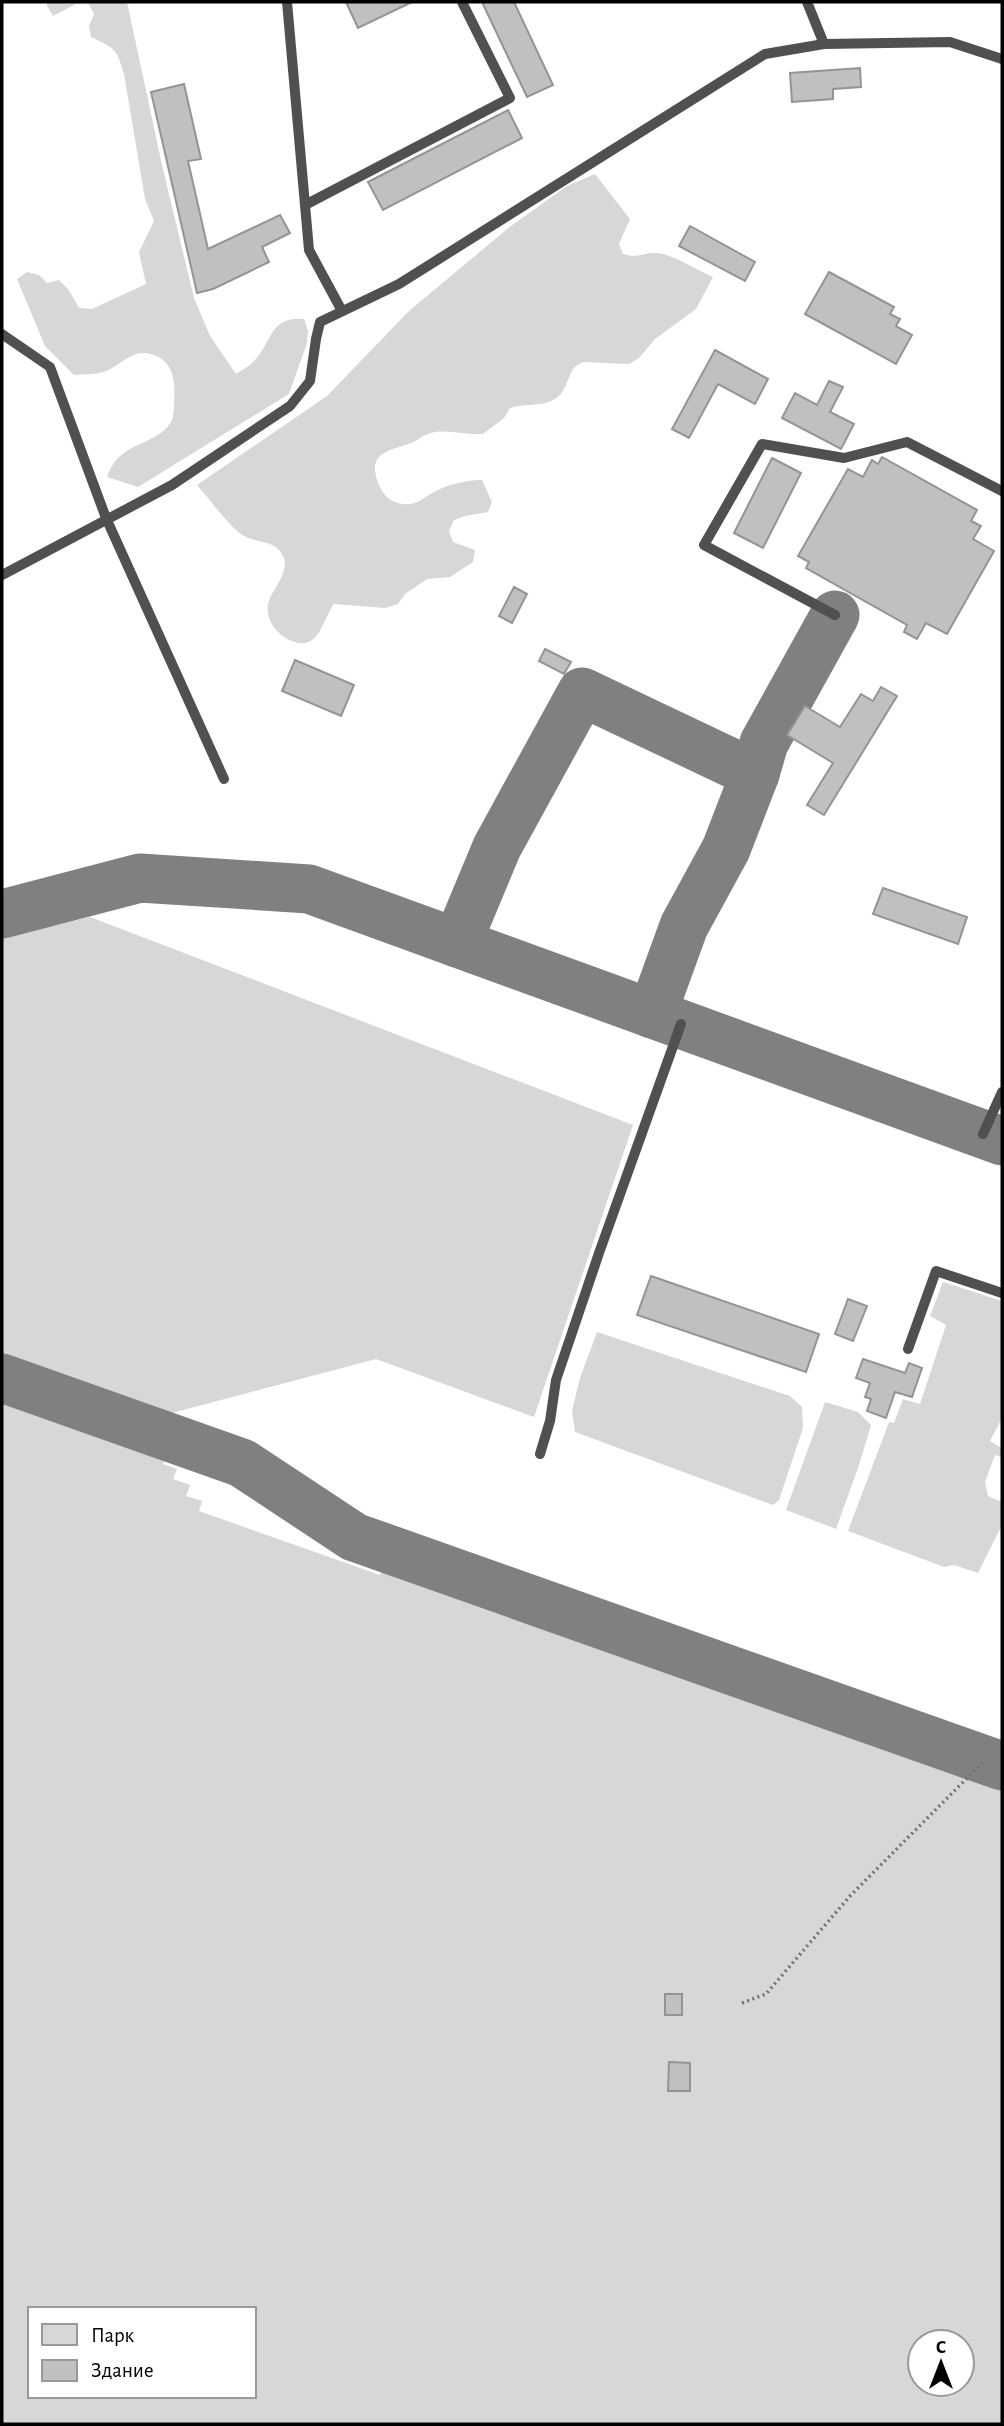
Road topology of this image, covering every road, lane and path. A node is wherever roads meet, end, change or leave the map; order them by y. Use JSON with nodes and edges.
{"nodes":[{"id":1,"x":287,"y":2,"type":"edge"},
{"id":2,"x":462,"y":2,"type":"edge"},
{"id":3,"x":807,"y":2,"type":"edge"},
{"id":4,"x":824,"y":44,"type":"junction"},
{"id":5,"x":1002,"y":59,"type":"edge"},
{"id":6,"x":305,"y":205,"type":"junction"},
{"id":7,"x":342,"y":312,"type":"junction"},
{"id":8,"x":2,"y":334,"type":"edge"},
{"id":9,"x":1002,"y":491,"type":"edge"},
{"id":10,"x":106,"y":518,"type":"junction"},
{"id":11,"x":2,"y":575,"type":"edge"},
{"id":12,"x":835,"y":615,"type":"dead end"},
{"id":13,"x":225,"y":779,"type":"dead end"},
{"id":14,"x":681,"y":1024,"type":"dead end"},
{"id":15,"x":1002,"y":1092,"type":"edge"},
{"id":16,"x":983,"y":1134,"type":"dead end"},
{"id":17,"x":1002,"y":1293,"type":"edge"},
{"id":18,"x":908,"y":1349,"type":"dead end"},
{"id":19,"x":540,"y":1454,"type":"dead end"},
{"id":20,"x":985,"y":1760,"type":"dead end"},
{"id":21,"x":742,"y":2003,"type":"dead end"}],
"edges":[{"from":1,"to":6,"type":"lane"},
{"from":2,"to":6,"type":"lane"},
{"from":3,"to":4,"type":"lane"},
{"from":4,"to":5,"type":"lane"},
{"from":4,"to":7,"type":"lane"},
{"from":6,"to":7,"type":"lane"},
{"from":7,"to":10,"type":"lane"},
{"from":8,"to":10,"type":"lane"},
{"from":9,"to":12,"type":"lane"},
{"from":10,"to":11,"type":"lane"},
{"from":10,"to":13,"type":"lane"},
{"from":14,"to":19,"type":"lane"},
{"from":15,"to":16,"type":"lane"},
{"from":17,"to":18,"type":"lane"},
{"from":20,"to":21,"type":"path"}]}
